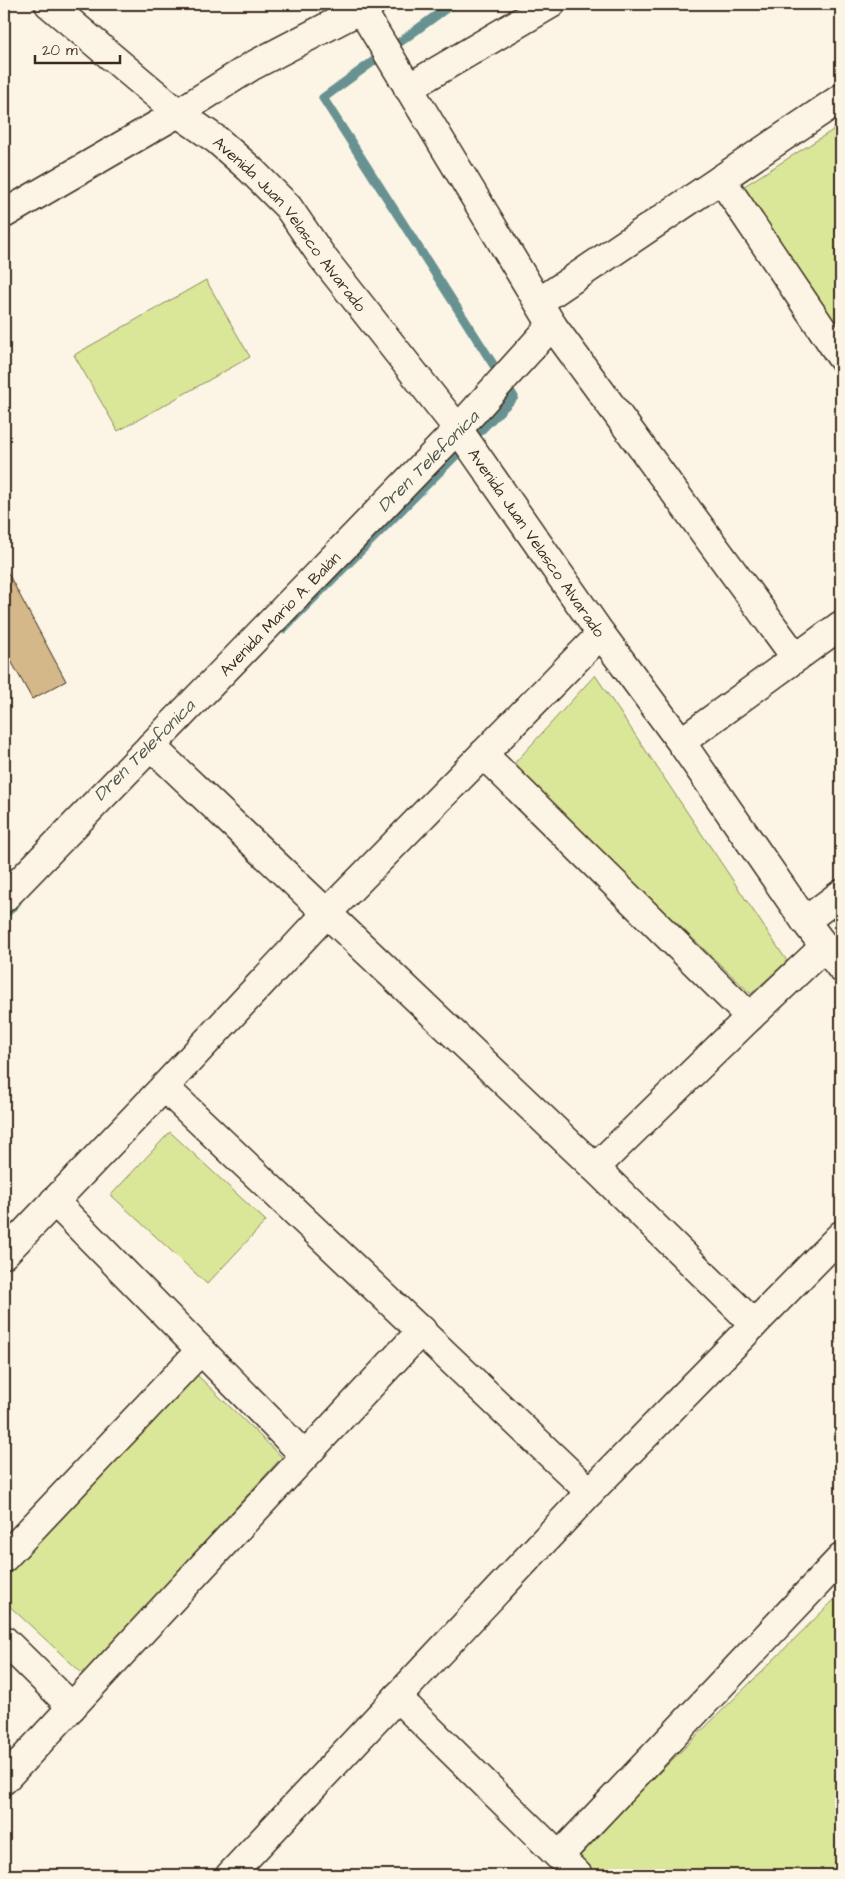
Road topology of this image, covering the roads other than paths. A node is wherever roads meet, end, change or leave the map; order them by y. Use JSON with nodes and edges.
{"nodes":[{"id":1,"x":49,"y":4,"type":"edge"},
{"id":2,"x":551,"y":4,"type":"edge"},
{"id":3,"x":363,"y":6,"type":"edge"},
{"id":4,"x":408,"y":88,"type":"junction"},
{"id":5,"x":841,"y":98,"type":"edge"},
{"id":6,"x":178,"y":113,"type":"junction"},
{"id":7,"x":721,"y":179,"type":"junction"},
{"id":8,"x":4,"y":214,"type":"edge"},
{"id":9,"x":539,"y":302,"type":"junction"},
{"id":10,"x":552,"y":326,"type":"junction"},
{"id":11,"x":841,"y":358,"type":"edge"},
{"id":12,"x":458,"y":429,"type":"junction"},
{"id":13,"x":841,"y":625,"type":"edge"},
{"id":14,"x":601,"y":634,"type":"junction"},
{"id":15,"x":796,"y":658,"type":"junction"},
{"id":16,"x":681,"y":742,"type":"junction"},
{"id":17,"x":151,"y":746,"type":"junction"},
{"id":18,"x":483,"y":754,"type":"junction"},
{"id":19,"x":841,"y":894,"type":"edge"},
{"id":20,"x":4,"y":898,"type":"edge"},
{"id":21,"x":327,"y":913,"type":"junction"},
{"id":22,"x":805,"y":921,"type":"junction"},
{"id":23,"x":825,"y":946,"type":"junction"},
{"id":24,"x":841,"y":968,"type":"edge"},
{"id":25,"x":750,"y":1017,"type":"junction"},
{"id":26,"x":164,"y":1087,"type":"junction"},
{"id":27,"x":595,"y":1168,"type":"junction"},
{"id":28,"x":54,"y":1202,"type":"junction"},
{"id":29,"x":841,"y":1235,"type":"edge"},
{"id":30,"x":4,"y":1254,"type":"edge"},
{"id":31,"x":754,"y":1324,"type":"junction"},
{"id":32,"x":422,"y":1330,"type":"junction"},
{"id":33,"x":201,"y":1350,"type":"junction"},
{"id":34,"x":306,"y":1456,"type":"junction"},
{"id":35,"x":590,"y":1492,"type":"junction"},
{"id":36,"x":4,"y":1558,"type":"edge"},
{"id":37,"x":841,"y":1558,"type":"edge"},
{"id":38,"x":4,"y":1640,"type":"edge"},
{"id":39,"x":397,"y":1697,"type":"junction"},
{"id":40,"x":72,"y":1707,"type":"junction"},
{"id":41,"x":4,"y":1780,"type":"edge"},
{"id":42,"x":559,"y":1856,"type":"junction"},
{"id":43,"x":245,"y":1870,"type":"edge"},
{"id":44,"x":578,"y":1875,"type":"edge"}],
"edges":[{"from":1,"to":6,"type":"street","name":"Avenida Juan Velasco Alvarado"},
{"from":2,"to":4,"type":"street"},
{"from":3,"to":4,"type":"street"},
{"from":3,"to":6,"type":"street"},
{"from":4,"to":9,"type":"street"},
{"from":5,"to":7,"type":"street"},
{"from":6,"to":8,"type":"street"},
{"from":6,"to":12,"type":"street","name":"Avenida Juan Velasco Alvarado"},
{"from":7,"to":9,"type":"street"},
{"from":7,"to":11,"type":"street"},
{"from":9,"to":10,"type":"street"},
{"from":10,"to":12,"type":"street","name":"Avenida Mario A. Balán"},
{"from":10,"to":15,"type":"street"},
{"from":12,"to":14,"type":"street","name":"Avenida Juan Velasco Alvarado"},
{"from":12,"to":17,"type":"street","name":"Avenida Mario A. Balán"},
{"from":13,"to":15,"type":"street"},
{"from":14,"to":16,"type":"street","name":"Avenida Juan Velasco Alvarado"},
{"from":14,"to":18,"type":"street"},
{"from":15,"to":16,"type":"street"},
{"from":16,"to":22,"type":"street","name":"Avenida Juan Velasco Alvarado"},
{"from":17,"to":20,"type":"street","name":"Avenida Mario A. Balán"},
{"from":17,"to":21,"type":"street"},
{"from":18,"to":21,"type":"street"},
{"from":18,"to":25,"type":"street"},
{"from":19,"to":22,"type":"street"},
{"from":21,"to":26,"type":"street"},
{"from":21,"to":27,"type":"street"},
{"from":22,"to":23,"type":"street","name":"Avenida Juan Velasco Alvarado"},
{"from":23,"to":24,"type":"street","name":"Avenida Juan Velasco Alvarado"},
{"from":23,"to":25,"type":"street"},
{"from":25,"to":27,"type":"street"},
{"from":26,"to":28,"type":"street"},
{"from":26,"to":32,"type":"street"},
{"from":27,"to":31,"type":"street"},
{"from":28,"to":30,"type":"street"},
{"from":28,"to":33,"type":"street"},
{"from":29,"to":31,"type":"street"},
{"from":31,"to":35,"type":"street"},
{"from":32,"to":34,"type":"street"},
{"from":32,"to":35,"type":"street"},
{"from":33,"to":34,"type":"street"},
{"from":33,"to":36,"type":"street"},
{"from":34,"to":40,"type":"street"},
{"from":35,"to":39,"type":"street"},
{"from":37,"to":42,"type":"street"},
{"from":38,"to":40,"type":"street"},
{"from":39,"to":42,"type":"street"},
{"from":39,"to":43,"type":"street"},
{"from":40,"to":41,"type":"street"},
{"from":42,"to":44,"type":"street"}]}
